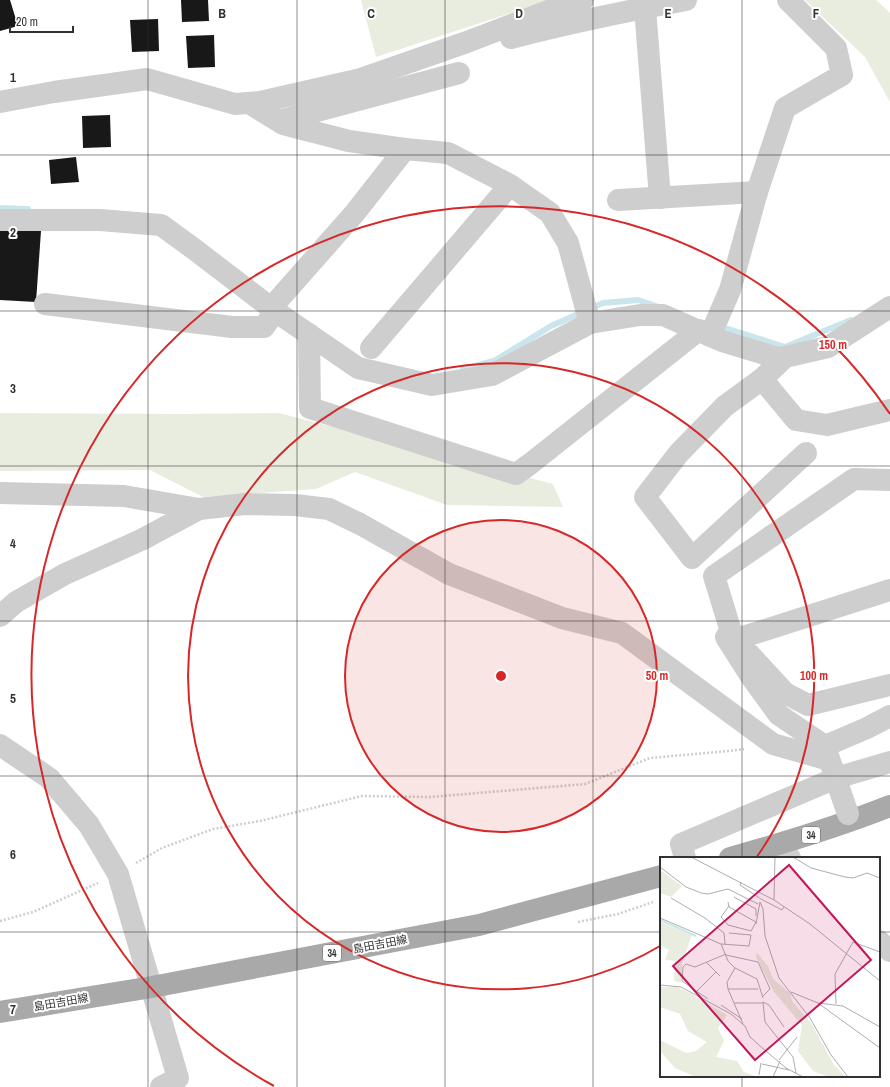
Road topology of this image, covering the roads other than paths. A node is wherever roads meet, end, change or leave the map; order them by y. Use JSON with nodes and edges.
{"nodes":[{"id":1,"x":582,"y":0,"type":"edge"},
{"id":2,"x":686,"y":0,"type":"edge"},
{"id":3,"x":788,"y":0,"type":"edge"},
{"id":4,"x":645,"y":8,"type":"junction"},
{"id":5,"x":477,"y":38,"type":"junction"},
{"id":6,"x":459,"y":73,"type":"dead end"},
{"id":7,"x":0,"y":102,"type":"edge"},
{"id":8,"x":249,"y":103,"type":"junction"},
{"id":9,"x":279,"y":121,"type":"junction"},
{"id":10,"x":405,"y":149,"type":"junction"},
{"id":11,"x":510,"y":185,"type":"junction"},
{"id":12,"x":757,"y":192,"type":"junction"},
{"id":13,"x":660,"y":198,"type":"junction"},
{"id":14,"x":618,"y":200,"type":"dead end"},
{"id":15,"x":0,"y":220,"type":"edge"},
{"id":16,"x":44,"y":304,"type":"dead end"},
{"id":17,"x":890,"y":307,"type":"edge"},
{"id":18,"x":273,"y":309,"type":"junction"},
{"id":19,"x":589,"y":323,"type":"junction"},
{"id":20,"x":706,"y":333,"type":"junction"},
{"id":21,"x":309,"y":334,"type":"junction"},
{"id":22,"x":371,"y":348,"type":"dead end"},
{"id":23,"x":786,"y":358,"type":"junction"},
{"id":24,"x":762,"y":379,"type":"junction"},
{"id":25,"x":890,"y":410,"type":"edge"},
{"id":26,"x":806,"y":453,"type":"dead end"},
{"id":27,"x":890,"y":480,"type":"edge"},
{"id":28,"x":0,"y":493,"type":"edge"},
{"id":29,"x":199,"y":509,"type":"junction"},
{"id":30,"x":692,"y":558,"type":"junction"},
{"id":31,"x":890,"y":590,"type":"edge"},
{"id":32,"x":8,"y":602,"type":"edge"},
{"id":33,"x":0,"y":616,"type":"edge"},
{"id":34,"x":734,"y":647,"type":"junction"},
{"id":35,"x":890,"y":685,"type":"edge"},
{"id":36,"x":890,"y":716,"type":"edge"},
{"id":37,"x":0,"y":745,"type":"edge"},
{"id":38,"x":890,"y":762,"type":"edge"},
{"id":39,"x":832,"y":768,"type":"junction"},
{"id":40,"x":890,"y":806,"type":"edge"},
{"id":41,"x":849,"y":818,"type":"junction"},
{"id":42,"x":784,"y":852,"type":"edge"},
{"id":43,"x":685,"y":857,"type":"edge"},
{"id":44,"x":739,"y":857,"type":"edge"},
{"id":45,"x":660,"y":876,"type":"edge"},
{"id":46,"x":880,"y":942,"type":"edge"},
{"id":47,"x":890,"y":951,"type":"edge"},
{"id":48,"x":152,"y":987,"type":"junction"},
{"id":49,"x":0,"y":1012,"type":"edge"},
{"id":50,"x":161,"y":1087,"type":"edge"}],
"edges":[{"from":1,"to":5,"type":"street"},
{"from":2,"to":4,"type":"street"},
{"from":3,"to":12,"type":"street"},
{"from":4,"to":5,"type":"street"},
{"from":4,"to":13,"type":"street"},
{"from":5,"to":8,"type":"street"},
{"from":6,"to":9,"type":"street"},
{"from":7,"to":8,"type":"street"},
{"from":8,"to":9,"type":"street"},
{"from":9,"to":10,"type":"street"},
{"from":10,"to":11,"type":"street"},
{"from":10,"to":18,"type":"street"},
{"from":11,"to":19,"type":"street"},
{"from":11,"to":22,"type":"street"},
{"from":12,"to":13,"type":"street"},
{"from":12,"to":20,"type":"street"},
{"from":13,"to":14,"type":"street"},
{"from":15,"to":18,"type":"street"},
{"from":16,"to":18,"type":"street"},
{"from":17,"to":23,"type":"street"},
{"from":18,"to":21,"type":"street"},
{"from":19,"to":20,"type":"street"},
{"from":19,"to":21,"type":"street"},
{"from":20,"to":21,"type":"street"},
{"from":20,"to":23,"type":"street"},
{"from":23,"to":24,"type":"street"},
{"from":24,"to":25,"type":"street"},
{"from":24,"to":30,"type":"street"},
{"from":26,"to":30,"type":"street"},
{"from":27,"to":34,"type":"street"},
{"from":28,"to":29,"type":"street"},
{"from":29,"to":32,"type":"street"},
{"from":29,"to":39,"type":"street"},
{"from":30,"to":34,"type":"street"},
{"from":31,"to":34,"type":"street"},
{"from":32,"to":33,"type":"street"},
{"from":34,"to":35,"type":"street"},
{"from":34,"to":39,"type":"street"},
{"from":36,"to":39,"type":"street"},
{"from":37,"to":48,"type":"street"},
{"from":38,"to":39,"type":"street"},
{"from":39,"to":41,"type":"street","bridge":true},
{"from":39,"to":43,"type":"street"},
{"from":40,"to":41,"type":"main road","number":"34"},
{"from":41,"to":42,"type":"main road","number":"34"},
{"from":42,"to":44,"type":"main road","number":"34"},
{"from":45,"to":48,"type":"main road","name":"島田吉田線","number":"34"},
{"from":46,"to":47,"type":"street"},
{"from":48,"to":49,"type":"main road","name":"島田吉田線","number":"34"},
{"from":48,"to":50,"type":"street"}]}
